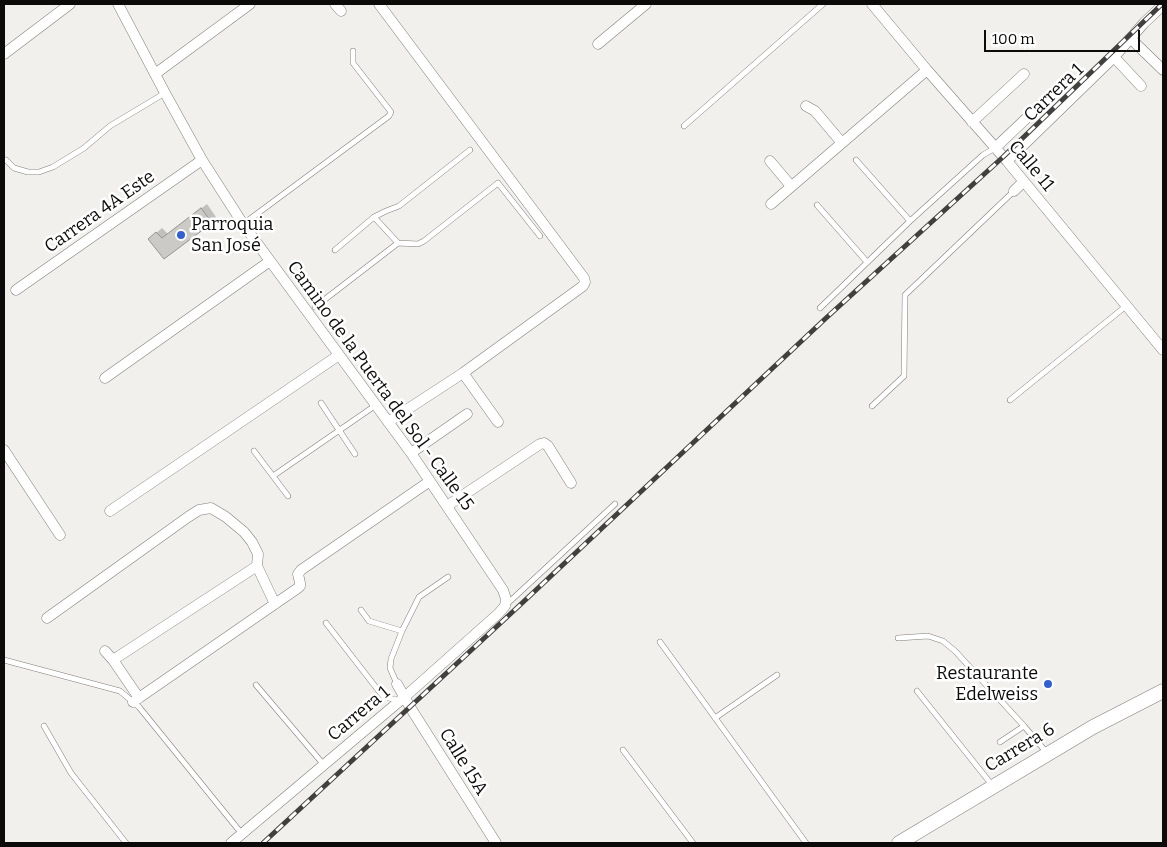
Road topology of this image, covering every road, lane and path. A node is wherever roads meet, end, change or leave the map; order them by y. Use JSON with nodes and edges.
{"nodes":[{"id":1,"x":70,"y":4,"type":"edge"},
{"id":2,"x":118,"y":4,"type":"edge"},
{"id":3,"x":250,"y":4,"type":"edge"},
{"id":4,"x":379,"y":4,"type":"edge"},
{"id":5,"x":646,"y":4,"type":"edge"},
{"id":6,"x":823,"y":4,"type":"edge"},
{"id":7,"x":872,"y":4,"type":"edge"},
{"id":8,"x":1163,"y":5,"type":"edge"},
{"id":9,"x":1132,"y":39,"type":"junction"},
{"id":10,"x":598,"y":44,"type":"dead end"},
{"id":11,"x":353,"y":51,"type":"dead end"},
{"id":12,"x":4,"y":54,"type":"edge"},
{"id":13,"x":1114,"y":57,"type":"junction"},
{"id":14,"x":926,"y":70,"type":"junction"},
{"id":15,"x":1163,"y":70,"type":"edge"},
{"id":16,"x":155,"y":74,"type":"junction"},
{"id":17,"x":1024,"y":74,"type":"dead end"},
{"id":18,"x":1141,"y":86,"type":"dead end"},
{"id":19,"x":1055,"y":91,"type":"dead end"},
{"id":20,"x":165,"y":93,"type":"junction"},
{"id":21,"x":806,"y":106,"type":"dead end"},
{"id":22,"x":972,"y":122,"type":"junction"},
{"id":23,"x":684,"y":126,"type":"dead end"},
{"id":24,"x":842,"y":143,"type":"junction"},
{"id":25,"x":995,"y":148,"type":"junction"},
{"id":26,"x":470,"y":150,"type":"dead end"},
{"id":27,"x":6,"y":160,"type":"dead end"},
{"id":28,"x":202,"y":160,"type":"junction"},
{"id":29,"x":770,"y":160,"type":"dead end"},
{"id":30,"x":856,"y":160,"type":"dead end"},
{"id":31,"x":1007,"y":161,"type":"junction"},
{"id":32,"x":1023,"y":182,"type":"junction"},
{"id":33,"x":791,"y":186,"type":"junction"},
{"id":34,"x":1014,"y":191,"type":"joint"},
{"id":35,"x":771,"y":204,"type":"dead end"},
{"id":36,"x":817,"y":205,"type":"dead end"},
{"id":37,"x":374,"y":217,"type":"junction"},
{"id":38,"x":247,"y":221,"type":"junction"},
{"id":39,"x":910,"y":221,"type":"junction"},
{"id":40,"x":540,"y":236,"type":"dead end"},
{"id":41,"x":398,"y":244,"type":"junction"},
{"id":42,"x":335,"y":250,"type":"dead end"},
{"id":43,"x":270,"y":261,"type":"junction"},
{"id":44,"x":867,"y":262,"type":"junction"},
{"id":45,"x":16,"y":290,"type":"dead end"},
{"id":46,"x":1127,"y":306,"type":"junction"},
{"id":47,"x":820,"y":308,"type":"dead end"},
{"id":48,"x":312,"y":310,"type":"junction"},
{"id":49,"x":1163,"y":350,"type":"edge"},
{"id":50,"x":339,"y":355,"type":"junction"},
{"id":51,"x":463,"y":373,"type":"junction"},
{"id":52,"x":105,"y":378,"type":"dead end"},
{"id":53,"x":1010,"y":400,"type":"dead end"},
{"id":54,"x":321,"y":403,"type":"dead end"},
{"id":55,"x":376,"y":405,"type":"junction"},
{"id":56,"x":872,"y":406,"type":"dead end"},
{"id":57,"x":467,"y":414,"type":"dead end"},
{"id":58,"x":388,"y":422,"type":"junction"},
{"id":59,"x":498,"y":422,"type":"dead end"},
{"id":60,"x":340,"y":430,"type":"junction"},
{"id":61,"x":4,"y":450,"type":"edge"},
{"id":62,"x":254,"y":451,"type":"dead end"},
{"id":63,"x":411,"y":453,"type":"junction"},
{"id":64,"x":355,"y":454,"type":"dead end"},
{"id":65,"x":273,"y":476,"type":"junction"},
{"id":66,"x":430,"y":481,"type":"junction"},
{"id":67,"x":571,"y":483,"type":"dead end"},
{"id":68,"x":288,"y":496,"type":"dead end"},
{"id":69,"x":615,"y":504,"type":"dead end"},
{"id":70,"x":447,"y":506,"type":"junction"},
{"id":71,"x":110,"y":511,"type":"dead end"},
{"id":72,"x":60,"y":535,"type":"dead end"},
{"id":73,"x":257,"y":566,"type":"junction"},
{"id":74,"x":448,"y":577,"type":"dead end"},
{"id":75,"x":274,"y":604,"type":"junction"},
{"id":76,"x":505,"y":606,"type":"junction"},
{"id":77,"x":360,"y":610,"type":"dead end"},
{"id":78,"x":47,"y":618,"type":"dead end"},
{"id":79,"x":326,"y":623,"type":"dead end"},
{"id":80,"x":402,"y":632,"type":"junction"},
{"id":81,"x":898,"y":638,"type":"dead end"},
{"id":82,"x":660,"y":642,"type":"dead end"},
{"id":83,"x":105,"y":650,"type":"dead end"},
{"id":84,"x":4,"y":660,"type":"edge"},
{"id":85,"x":113,"y":660,"type":"junction"},
{"id":86,"x":777,"y":675,"type":"dead end"},
{"id":87,"x":397,"y":684,"type":"joint"},
{"id":88,"x":256,"y":685,"type":"dead end"},
{"id":89,"x":1163,"y":690,"type":"edge"},
{"id":90,"x":917,"y":691,"type":"dead end"},
{"id":91,"x":402,"y":699,"type":"junction"},
{"id":92,"x":136,"y":700,"type":"junction"},
{"id":93,"x":715,"y":718,"type":"junction"},
{"id":94,"x":44,"y":726,"type":"dead end"},
{"id":95,"x":1024,"y":726,"type":"junction"},
{"id":96,"x":1000,"y":742,"type":"dead end"},
{"id":97,"x":623,"y":750,"type":"dead end"},
{"id":98,"x":1047,"y":754,"type":"junction"},
{"id":99,"x":324,"y":765,"type":"junction"},
{"id":100,"x":993,"y":786,"type":"junction"},
{"id":101,"x":242,"y":834,"type":"junction"},
{"id":102,"x":126,"y":843,"type":"edge"},
{"id":103,"x":231,"y":843,"type":"edge"},
{"id":104,"x":496,"y":843,"type":"edge"},
{"id":105,"x":693,"y":843,"type":"edge"},
{"id":106,"x":806,"y":843,"type":"edge"},
{"id":107,"x":899,"y":843,"type":"edge"}],
"edges":[{"from":1,"to":12,"type":"street"},
{"from":2,"to":16,"type":"street","name":"Camino de la Puerta del Sol - Calle 15"},
{"from":3,"to":16,"type":"street"},
{"from":4,"to":51,"type":"street"},
{"from":5,"to":10,"type":"street"},
{"from":6,"to":23,"type":"lane"},
{"from":7,"to":14,"type":"street","name":"Calle 11"},
{"from":8,"to":9,"type":"street","name":"Carrera 1"},
{"from":9,"to":13,"type":"street","name":"Carrera 1"},
{"from":9,"to":15,"type":"street"},
{"from":11,"to":38,"type":"lane"},
{"from":13,"to":18,"type":"street"},
{"from":13,"to":31,"type":"street","name":"Carrera 1"},
{"from":14,"to":22,"type":"street","name":"Calle 11"},
{"from":14,"to":24,"type":"street"},
{"from":16,"to":20,"type":"street","name":"Camino de la Puerta del Sol - Calle 15"},
{"from":17,"to":22,"type":"street"},
{"from":19,"to":25,"type":"street"},
{"from":20,"to":27,"type":"lane"},
{"from":20,"to":28,"type":"street","name":"Camino de la Puerta del Sol - Calle 15"},
{"from":21,"to":24,"type":"street"},
{"from":22,"to":25,"type":"street","name":"Calle 11"},
{"from":24,"to":33,"type":"street"},
{"from":25,"to":31,"type":"street","name":"Calle 11"},
{"from":25,"to":39,"type":"lane"},
{"from":26,"to":37,"type":"lane"},
{"from":28,"to":38,"type":"street","name":"Camino de la Puerta del Sol - Calle 15"},
{"from":28,"to":45,"type":"street","name":"Carrera 4A Este"},
{"from":29,"to":33,"type":"street"},
{"from":30,"to":39,"type":"lane"},
{"from":31,"to":32,"type":"street","name":"Calle 11"},
{"from":32,"to":34,"type":"street"},
{"from":32,"to":46,"type":"street","name":"Calle 11"},
{"from":33,"to":35,"type":"street"},
{"from":34,"to":56,"type":"lane"},
{"from":36,"to":44,"type":"lane"},
{"from":37,"to":41,"type":"lane"},
{"from":37,"to":42,"type":"lane"},
{"from":38,"to":43,"type":"street","name":"Camino de la Puerta del Sol - Calle 15"},
{"from":39,"to":44,"type":"lane"},
{"from":40,"to":41,"type":"lane"},
{"from":41,"to":48,"type":"lane"},
{"from":43,"to":48,"type":"street","name":"Camino de la Puerta del Sol - Calle 15"},
{"from":43,"to":52,"type":"street"},
{"from":44,"to":47,"type":"lane"},
{"from":46,"to":49,"type":"street","name":"Calle 11"},
{"from":46,"to":53,"type":"lane"},
{"from":48,"to":50,"type":"street","name":"Camino de la Puerta del Sol - Calle 15"},
{"from":50,"to":55,"type":"street","name":"Camino de la Puerta del Sol - Calle 15"},
{"from":50,"to":71,"type":"street"},
{"from":51,"to":58,"type":"street"},
{"from":51,"to":59,"type":"street"},
{"from":54,"to":60,"type":"lane"},
{"from":55,"to":58,"type":"street","name":"Camino de la Puerta del Sol - Calle 15"},
{"from":55,"to":60,"type":"lane"},
{"from":57,"to":63,"type":"street"},
{"from":58,"to":63,"type":"street","name":"Camino de la Puerta del Sol - Calle 15"},
{"from":60,"to":64,"type":"lane"},
{"from":60,"to":65,"type":"lane"},
{"from":61,"to":72,"type":"street"},
{"from":62,"to":65,"type":"lane"},
{"from":63,"to":66,"type":"street","name":"Camino de la Puerta del Sol - Calle 15"},
{"from":65,"to":68,"type":"lane"},
{"from":66,"to":70,"type":"street","name":"Camino de la Puerta del Sol - Calle 15"},
{"from":66,"to":75,"type":"street"},
{"from":67,"to":70,"type":"street"},
{"from":69,"to":76,"type":"lane"},
{"from":70,"to":76,"type":"street","name":"Camino de la Puerta del Sol - Calle 15"},
{"from":73,"to":75,"type":"street"},
{"from":73,"to":78,"type":"street"},
{"from":73,"to":85,"type":"street"},
{"from":74,"to":80,"type":"lane"},
{"from":75,"to":92,"type":"street"},
{"from":76,"to":91,"type":"street","name":"Carrera 1"},
{"from":77,"to":80,"type":"lane"},
{"from":79,"to":91,"type":"lane"},
{"from":80,"to":87,"type":"lane"},
{"from":81,"to":95,"type":"lane"},
{"from":82,"to":93,"type":"lane"},
{"from":83,"to":85,"type":"street"},
{"from":84,"to":92,"type":"lane"},
{"from":85,"to":92,"type":"street"},
{"from":86,"to":93,"type":"lane"},
{"from":87,"to":91,"type":"street","name":"Calle 15A"},
{"from":88,"to":99,"type":"lane"},
{"from":89,"to":98,"type":"main road","name":"Carrera 6"},
{"from":90,"to":100,"type":"lane"},
{"from":91,"to":99,"type":"street","name":"Carrera 1"},
{"from":91,"to":104,"type":"street","name":"Calle 15A"},
{"from":92,"to":101,"type":"lane"},
{"from":93,"to":106,"type":"lane"},
{"from":94,"to":102,"type":"lane"},
{"from":95,"to":96,"type":"lane"},
{"from":95,"to":98,"type":"lane"},
{"from":97,"to":105,"type":"lane"},
{"from":98,"to":100,"type":"main road","name":"Carrera 6"},
{"from":99,"to":101,"type":"street","name":"Carrera 1"},
{"from":100,"to":107,"type":"main road","name":"Carrera 6"},
{"from":101,"to":103,"type":"street","name":"Carrera 1"}]}
